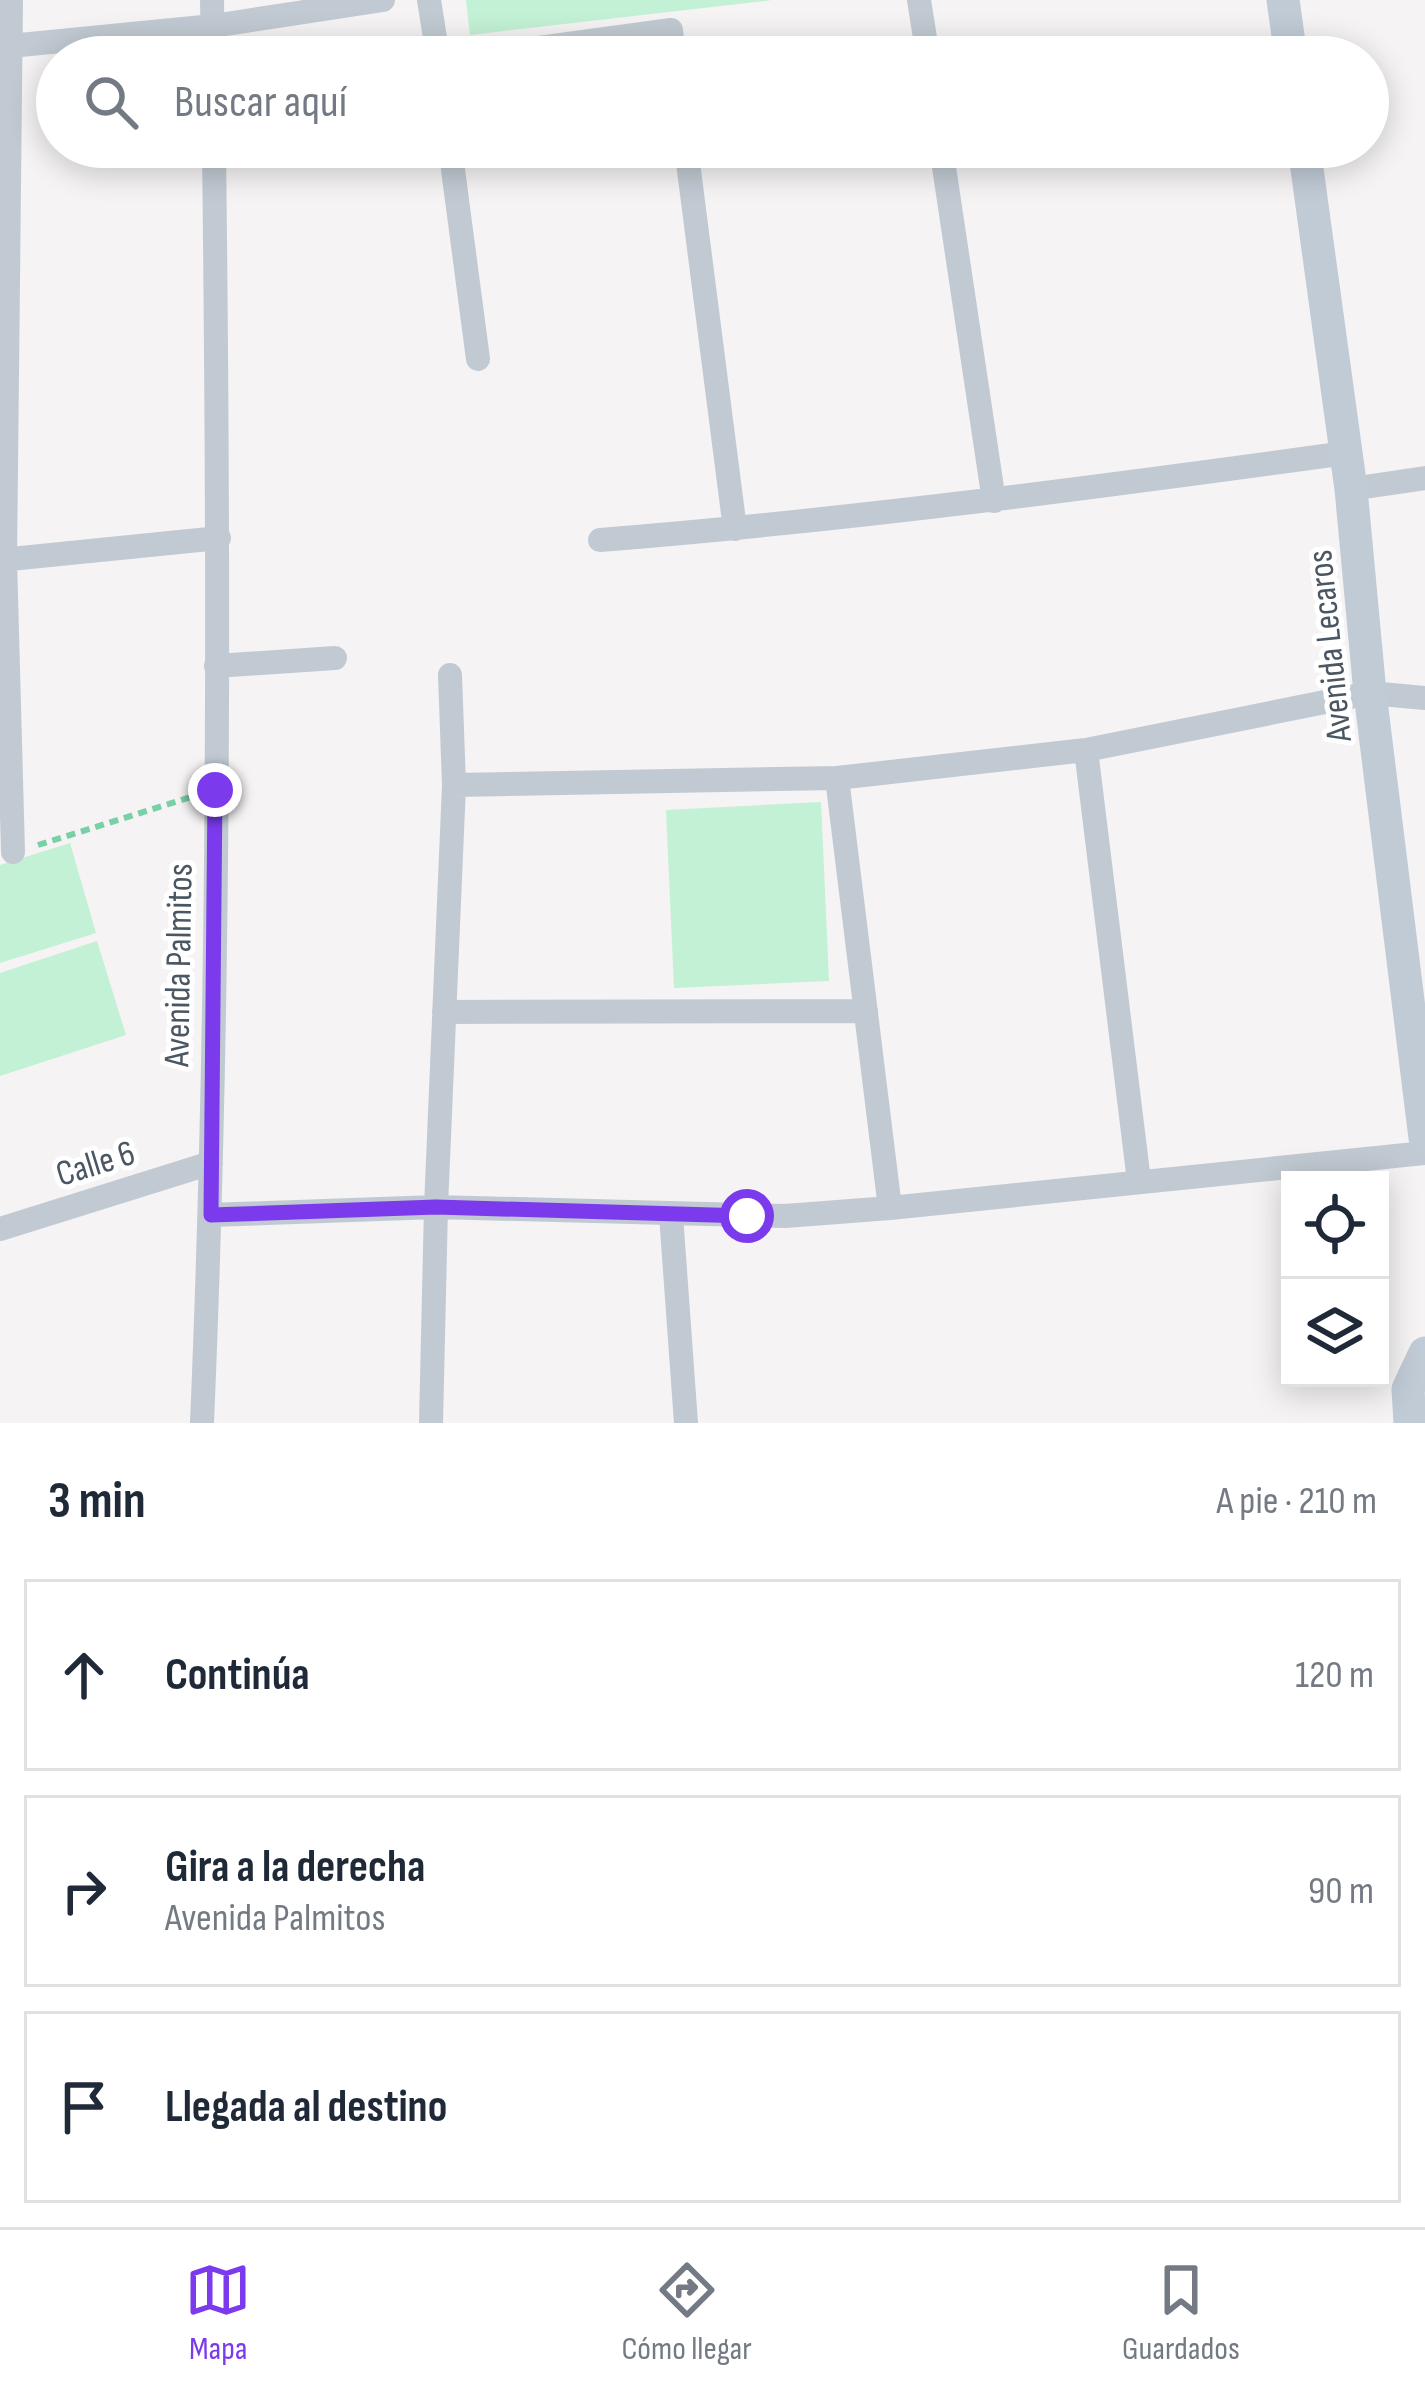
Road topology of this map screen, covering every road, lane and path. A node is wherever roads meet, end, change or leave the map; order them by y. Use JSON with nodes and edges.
{"nodes":[{"id":1,"x":11,"y":0,"type":"edge"},
{"id":2,"x":212,"y":0,"type":"edge"},
{"id":3,"x":383,"y":0,"type":"edge"},
{"id":4,"x":429,"y":0,"type":"edge"},
{"id":5,"x":919,"y":0,"type":"edge"},
{"id":6,"x":1283,"y":0,"type":"edge"},
{"id":7,"x":213,"y":26,"type":"junction"},
{"id":8,"x":112,"y":36,"type":"edge"},
{"id":9,"x":213,"y":36,"type":"edge"},
{"id":10,"x":435,"y":36,"type":"edge"},
{"id":11,"x":626,"y":36,"type":"edge"},
{"id":12,"x":671,"y":36,"type":"edge"},
{"id":13,"x":925,"y":36,"type":"edge"},
{"id":14,"x":1288,"y":36,"type":"edge"},
{"id":15,"x":36,"y":43,"type":"edge"},
{"id":16,"x":10,"y":46,"type":"junction"},
{"id":17,"x":214,"y":168,"type":"edge"},
{"id":18,"x":453,"y":168,"type":"edge"},
{"id":19,"x":689,"y":168,"type":"edge"},
{"id":20,"x":944,"y":168,"type":"edge"},
{"id":21,"x":1307,"y":168,"type":"edge"},
{"id":22,"x":478,"y":359,"type":"dead end"},
{"id":23,"x":1346,"y":453,"type":"junction"},
{"id":24,"x":1425,"y":478,"type":"edge"},
{"id":25,"x":1351,"y":489,"type":"junction"},
{"id":26,"x":994,"y":501,"type":"junction"},
{"id":27,"x":735,"y":529,"type":"junction"},
{"id":28,"x":219,"y":538,"type":"junction"},
{"id":29,"x":600,"y":539,"type":"dead end"},
{"id":30,"x":2,"y":559,"type":"edge"},
{"id":31,"x":335,"y":658,"type":"dead end"},
{"id":32,"x":217,"y":665,"type":"junction"},
{"id":33,"x":450,"y":675,"type":"dead end"},
{"id":34,"x":1370,"y":693,"type":"junction"},
{"id":35,"x":1425,"y":698,"type":"edge"},
{"id":36,"x":1086,"y":750,"type":"junction"},
{"id":37,"x":837,"y":778,"type":"junction"},
{"id":38,"x":454,"y":785,"type":"junction"},
{"id":39,"x":215,"y":790,"type":"junction"},
{"id":40,"x":13,"y":852,"type":"joint"},
{"id":41,"x":866,"y":1011,"type":"junction"},
{"id":42,"x":444,"y":1012,"type":"junction"},
{"id":43,"x":1425,"y":1138,"type":"edge"},
{"id":44,"x":1425,"y":1153,"type":"edge"},
{"id":45,"x":211,"y":1163,"type":"junction"},
{"id":46,"x":1139,"y":1181,"type":"junction"},
{"id":47,"x":436,"y":1207,"type":"junction"},
{"id":48,"x":890,"y":1208,"type":"junction"},
{"id":49,"x":211,"y":1215,"type":"junction"},
{"id":50,"x":671,"y":1215,"type":"junction"},
{"id":51,"x":0,"y":1229,"type":"edge"},
{"id":52,"x":1425,"y":1353,"type":"edge"},
{"id":53,"x":202,"y":1423,"type":"edge"},
{"id":54,"x":431,"y":1423,"type":"edge"},
{"id":55,"x":686,"y":1423,"type":"edge"},
{"id":56,"x":1410,"y":1423,"type":"edge"}],
"edges":[{"from":1,"to":16,"type":"street"},
{"from":2,"to":7,"type":"street"},
{"from":3,"to":7,"type":"street"},
{"from":4,"to":10,"type":"street"},
{"from":5,"to":13,"type":"street"},
{"from":6,"to":14,"type":"street"},
{"from":7,"to":8,"type":"street"},
{"from":7,"to":9,"type":"street"},
{"from":11,"to":12,"type":"street"},
{"from":15,"to":16,"type":"street"},
{"from":16,"to":30,"type":"street"},
{"from":17,"to":28,"type":"street","name":"Avenida Palmitos"},
{"from":18,"to":22,"type":"street"},
{"from":19,"to":27,"type":"street"},
{"from":20,"to":26,"type":"street"},
{"from":21,"to":23,"type":"street","name":"Avenida Lecaros"},
{"from":23,"to":25,"type":"street","name":"Avenida Lecaros"},
{"from":23,"to":26,"type":"street"},
{"from":24,"to":25,"type":"street"},
{"from":25,"to":34,"type":"street","name":"Avenida Lecaros"},
{"from":26,"to":27,"type":"street"},
{"from":27,"to":29,"type":"street"},
{"from":28,"to":30,"type":"street"},
{"from":28,"to":32,"type":"street","name":"Avenida Palmitos"},
{"from":30,"to":40,"type":"street"},
{"from":31,"to":32,"type":"street"},
{"from":32,"to":39,"type":"street","name":"Avenida Palmitos"},
{"from":33,"to":38,"type":"street"},
{"from":34,"to":35,"type":"street"},
{"from":34,"to":36,"type":"street"},
{"from":34,"to":43,"type":"street","name":"Avenida Lecaros"},
{"from":36,"to":37,"type":"street"},
{"from":36,"to":46,"type":"street"},
{"from":37,"to":38,"type":"street"},
{"from":37,"to":41,"type":"street"},
{"from":38,"to":42,"type":"street"},
{"from":39,"to":40,"type":"path"},
{"from":39,"to":45,"type":"street","name":"Avenida Palmitos"},
{"from":41,"to":42,"type":"street"},
{"from":41,"to":48,"type":"street"},
{"from":42,"to":47,"type":"street"},
{"from":44,"to":46,"type":"street"},
{"from":45,"to":49,"type":"street","name":"Avenida Palmitos"},
{"from":45,"to":51,"type":"street","name":"Calle 6"},
{"from":46,"to":48,"type":"street"},
{"from":47,"to":49,"type":"street"},
{"from":47,"to":50,"type":"street"},
{"from":47,"to":54,"type":"street"},
{"from":48,"to":50,"type":"street"},
{"from":49,"to":53,"type":"street","name":"Avenida Palmitos"},
{"from":50,"to":55,"type":"street"},
{"from":52,"to":56,"type":"street"}]}
